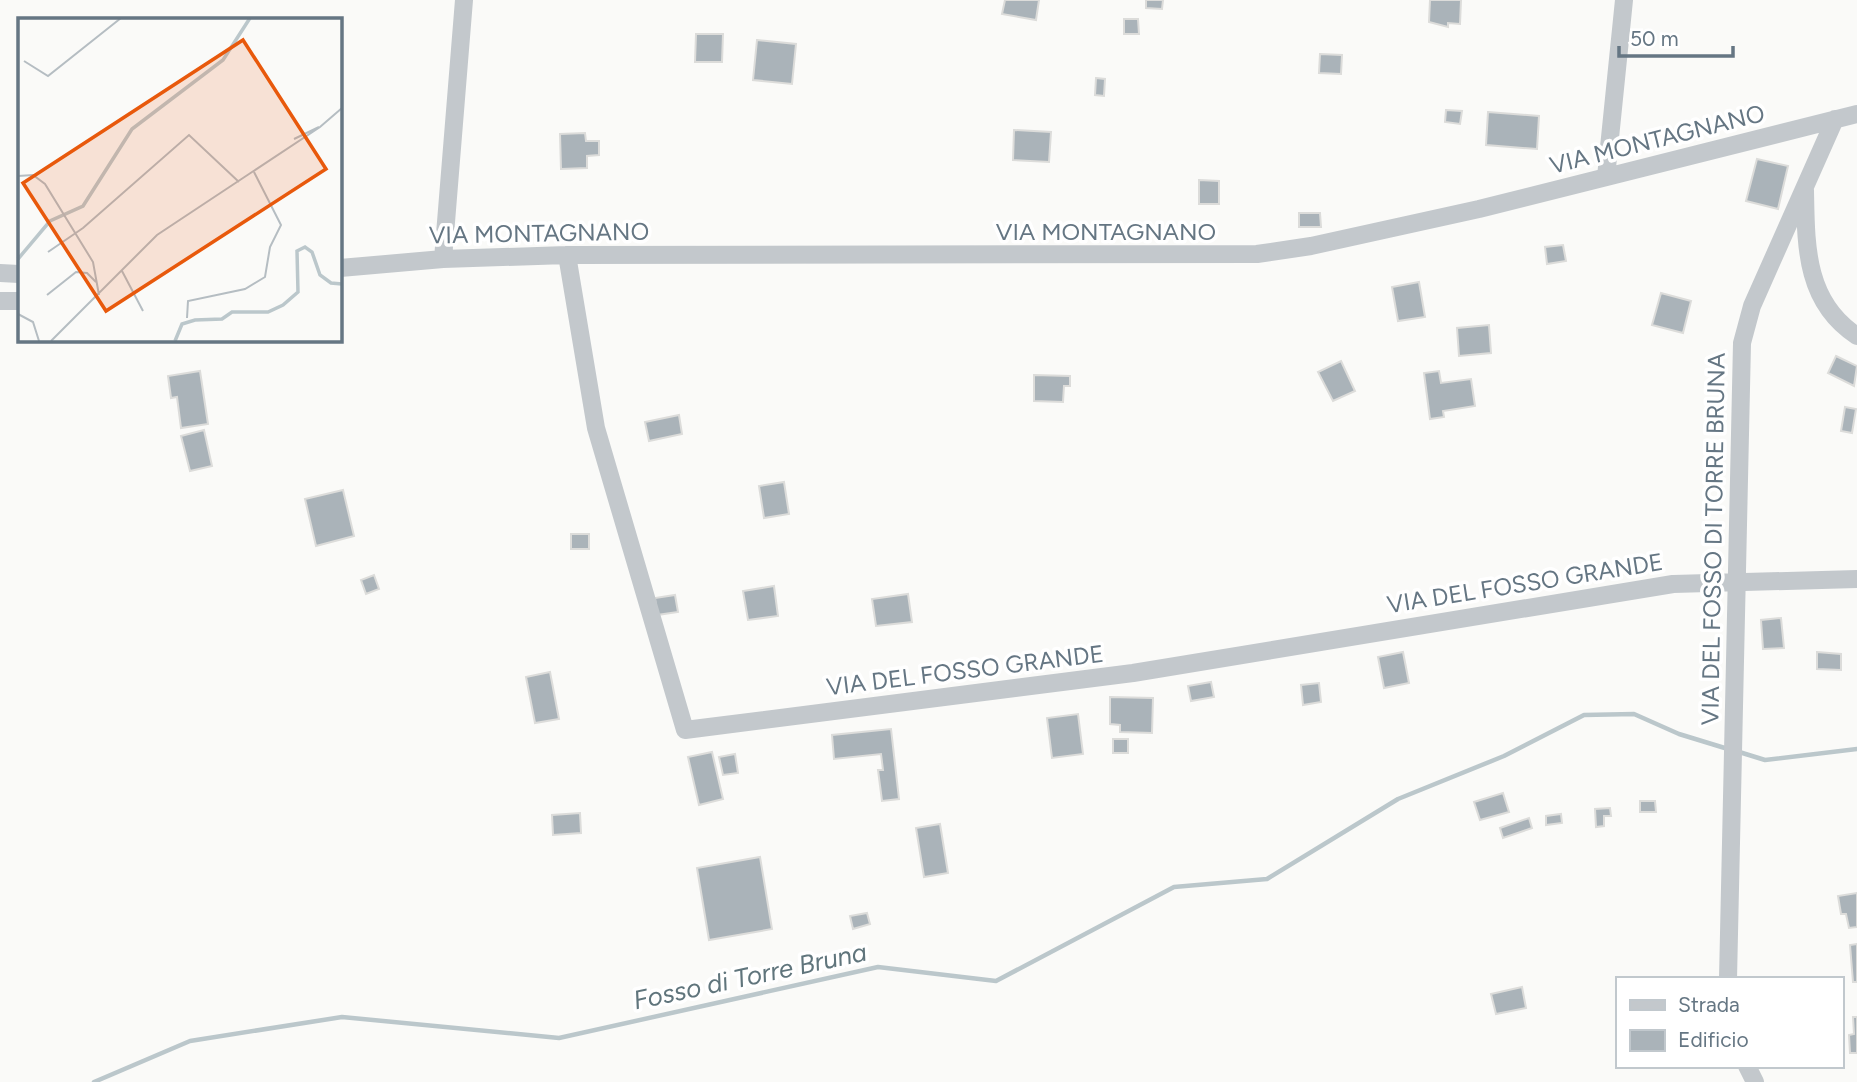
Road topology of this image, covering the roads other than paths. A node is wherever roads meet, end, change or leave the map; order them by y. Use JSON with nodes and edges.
{"nodes":[{"id":1,"x":464,"y":0,"type":"edge"},
{"id":2,"x":1624,"y":0,"type":"edge"},
{"id":3,"x":1857,"y":114,"type":"edge"},
{"id":4,"x":1835,"y":119,"type":"junction"},
{"id":5,"x":1606,"y":177,"type":"junction"},
{"id":6,"x":1804,"y":183,"type":"junction"},
{"id":7,"x":567,"y":256,"type":"junction"},
{"id":8,"x":443,"y":259,"type":"junction"},
{"id":9,"x":341,"y":268,"type":"edge"},
{"id":10,"x":0,"y":273,"type":"edge"},
{"id":11,"x":18,"y":274,"type":"edge"},
{"id":12,"x":0,"y":301,"type":"edge"},
{"id":13,"x":18,"y":301,"type":"edge"},
{"id":14,"x":1857,"y":335,"type":"edge"},
{"id":15,"x":1857,"y":579,"type":"edge"},
{"id":16,"x":1736,"y":582,"type":"junction"},
{"id":17,"x":1728,"y":977,"type":"edge"}],
"edges":[{"from":1,"to":8,"type":"street"},
{"from":2,"to":5,"type":"street"},
{"from":3,"to":4,"type":"street","name":"VIA MONTAGNANO"},
{"from":4,"to":5,"type":"street","name":"VIA MONTAGNANO"},
{"from":4,"to":6,"type":"street","name":"VIA DEL FOSSO DI TORRE BRUNA"},
{"from":5,"to":7,"type":"street","name":"VIA MONTAGNANO"},
{"from":6,"to":14,"type":"street"},
{"from":6,"to":16,"type":"street","name":"VIA DEL FOSSO DI TORRE BRUNA"},
{"from":7,"to":8,"type":"street","name":"VIA MONTAGNANO"},
{"from":7,"to":16,"type":"street","name":"VIA DEL FOSSO GRANDE"},
{"from":8,"to":9,"type":"street","name":"VIA MONTAGNANO"},
{"from":10,"to":11,"type":"street"},
{"from":12,"to":13,"type":"street"},
{"from":15,"to":16,"type":"street","name":"VIA DEL FOSSO GRANDE"},
{"from":16,"to":17,"type":"street","name":"VIA DEL FOSSO DI TORRE BRUNA"}]}
